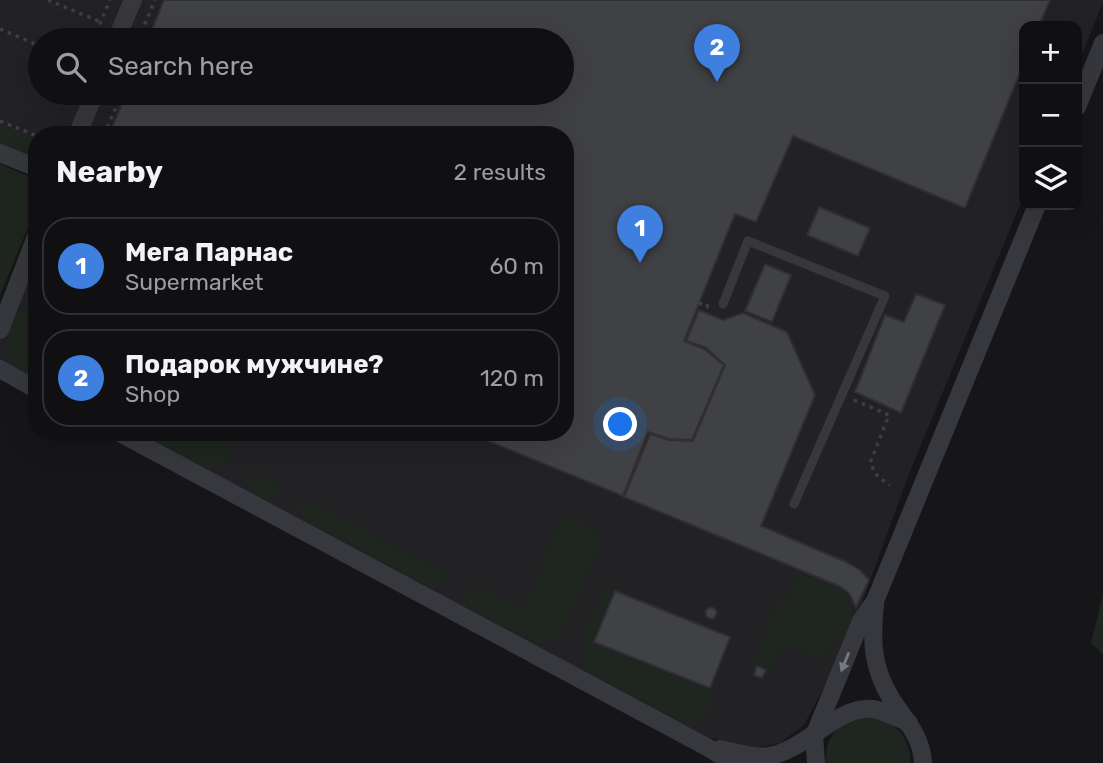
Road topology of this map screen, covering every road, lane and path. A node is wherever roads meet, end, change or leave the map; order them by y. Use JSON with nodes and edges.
{"nodes":[{"id":1,"x":48,"y":0,"type":"edge"},
{"id":2,"x":110,"y":0,"type":"edge"},
{"id":3,"x":133,"y":0,"type":"edge"},
{"id":4,"x":155,"y":0,"type":"edge"},
{"id":5,"x":101,"y":22,"type":"junction"},
{"id":6,"x":98,"y":28,"type":"edge"},
{"id":7,"x":121,"y":28,"type":"edge"},
{"id":8,"x":143,"y":28,"type":"edge"},
{"id":9,"x":0,"y":29,"type":"edge"},
{"id":10,"x":28,"y":41,"type":"edge"},
{"id":11,"x":1103,"y":43,"type":"edge"},
{"id":12,"x":1082,"y":95,"type":"edge"},
{"id":13,"x":90,"y":105,"type":"edge"},
{"id":14,"x":117,"y":105,"type":"edge"},
{"id":15,"x":0,"y":121,"type":"edge"},
{"id":16,"x":81,"y":126,"type":"edge"},
{"id":17,"x":108,"y":126,"type":"edge"},
{"id":18,"x":28,"y":132,"type":"edge"},
{"id":19,"x":0,"y":153,"type":"edge"},
{"id":20,"x":28,"y":164,"type":"edge"},
{"id":21,"x":1035,"y":210,"type":"edge"},
{"id":22,"x":28,"y":257,"type":"edge"},
{"id":23,"x":723,"y":304,"type":"dead end"},
{"id":24,"x":0,"y":330,"type":"edge"},
{"id":25,"x":0,"y":369,"type":"edge"},
{"id":26,"x":28,"y":385,"type":"edge"},
{"id":27,"x":843,"y":395,"type":"junction"},
{"id":28,"x":135,"y":441,"type":"edge"},
{"id":29,"x":890,"y":485,"type":"dead end"},
{"id":30,"x":794,"y":504,"type":"dead end"},
{"id":31,"x":875,"y":601,"type":"junction"},
{"id":32,"x":909,"y":723,"type":"junction"},
{"id":33,"x":814,"y":736,"type":"junction"},
{"id":34,"x":706,"y":747,"type":"junction"},
{"id":35,"x":733,"y":763,"type":"edge"},
{"id":36,"x":816,"y":763,"type":"edge"},
{"id":37,"x":923,"y":763,"type":"edge"}],
"edges":[{"from":1,"to":5,"type":"path"},
{"from":2,"to":5,"type":"path"},
{"from":3,"to":7,"type":"street"},
{"from":4,"to":8,"type":"path"},
{"from":5,"to":6,"type":"path"},
{"from":9,"to":10,"type":"path"},
{"from":11,"to":12,"type":"street"},
{"from":13,"to":16,"type":"street"},
{"from":14,"to":17,"type":"path"},
{"from":15,"to":18,"type":"path"},
{"from":19,"to":20,"type":"street"},
{"from":21,"to":31,"type":"street"},
{"from":22,"to":24,"type":"street"},
{"from":23,"to":27,"type":"lane"},
{"from":25,"to":26,"type":"street"},
{"from":27,"to":29,"type":"path"},
{"from":27,"to":30,"type":"lane"},
{"from":28,"to":34,"type":"street"},
{"from":31,"to":32,"type":"street"},
{"from":31,"to":33,"type":"street","one_way":true},
{"from":32,"to":33,"type":"street"},
{"from":32,"to":37,"type":"street"},
{"from":33,"to":34,"type":"street"},
{"from":33,"to":36,"type":"street"},
{"from":34,"to":35,"type":"street"}]}
